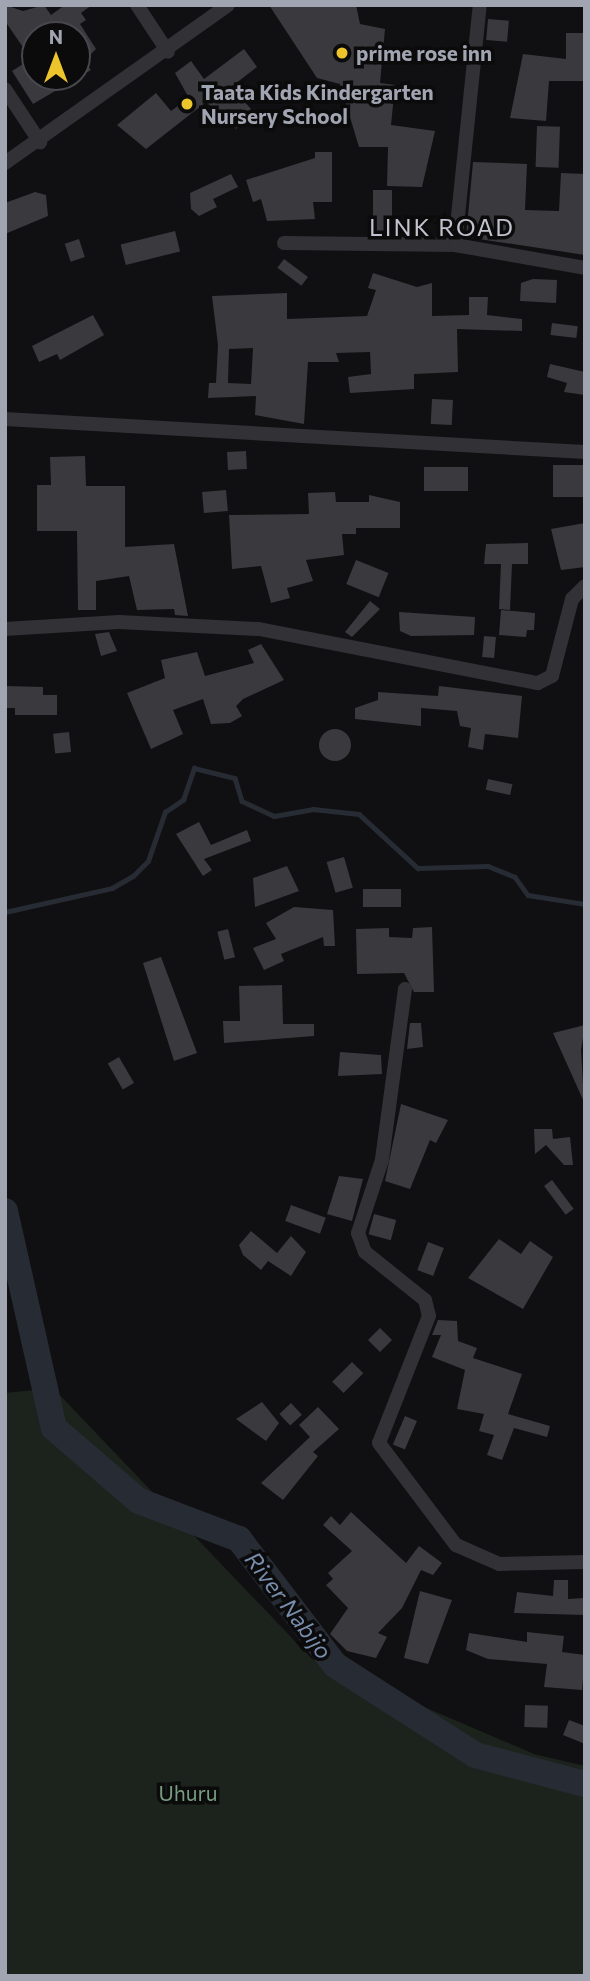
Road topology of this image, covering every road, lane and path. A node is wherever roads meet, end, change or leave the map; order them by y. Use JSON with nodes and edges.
{"nodes":[{"id":1,"x":137,"y":5,"type":"edge"},
{"id":2,"x":228,"y":5,"type":"edge"},
{"id":3,"x":480,"y":5,"type":"edge"},
{"id":4,"x":168,"y":52,"type":"junction"},
{"id":5,"x":5,"y":89,"type":"edge"},
{"id":6,"x":40,"y":142,"type":"junction"},
{"id":7,"x":5,"y":163,"type":"edge"},
{"id":8,"x":284,"y":243,"type":"dead end"},
{"id":9,"x":455,"y":246,"type":"junction"},
{"id":10,"x":585,"y":268,"type":"edge"},
{"id":11,"x":5,"y":419,"type":"edge"},
{"id":12,"x":585,"y":452,"type":"edge"},
{"id":13,"x":585,"y":586,"type":"edge"},
{"id":14,"x":5,"y":629,"type":"edge"},
{"id":15,"x":405,"y":989,"type":"dead end"},
{"id":16,"x":585,"y":1562,"type":"edge"}],
"edges":[{"from":1,"to":4,"type":"street"},
{"from":2,"to":4,"type":"street"},
{"from":3,"to":9,"type":"street"},
{"from":4,"to":6,"type":"street"},
{"from":5,"to":6,"type":"street"},
{"from":6,"to":7,"type":"street"},
{"from":8,"to":9,"type":"street"},
{"from":9,"to":10,"type":"street"},
{"from":11,"to":12,"type":"street"},
{"from":13,"to":14,"type":"street"},
{"from":15,"to":16,"type":"street"}]}
